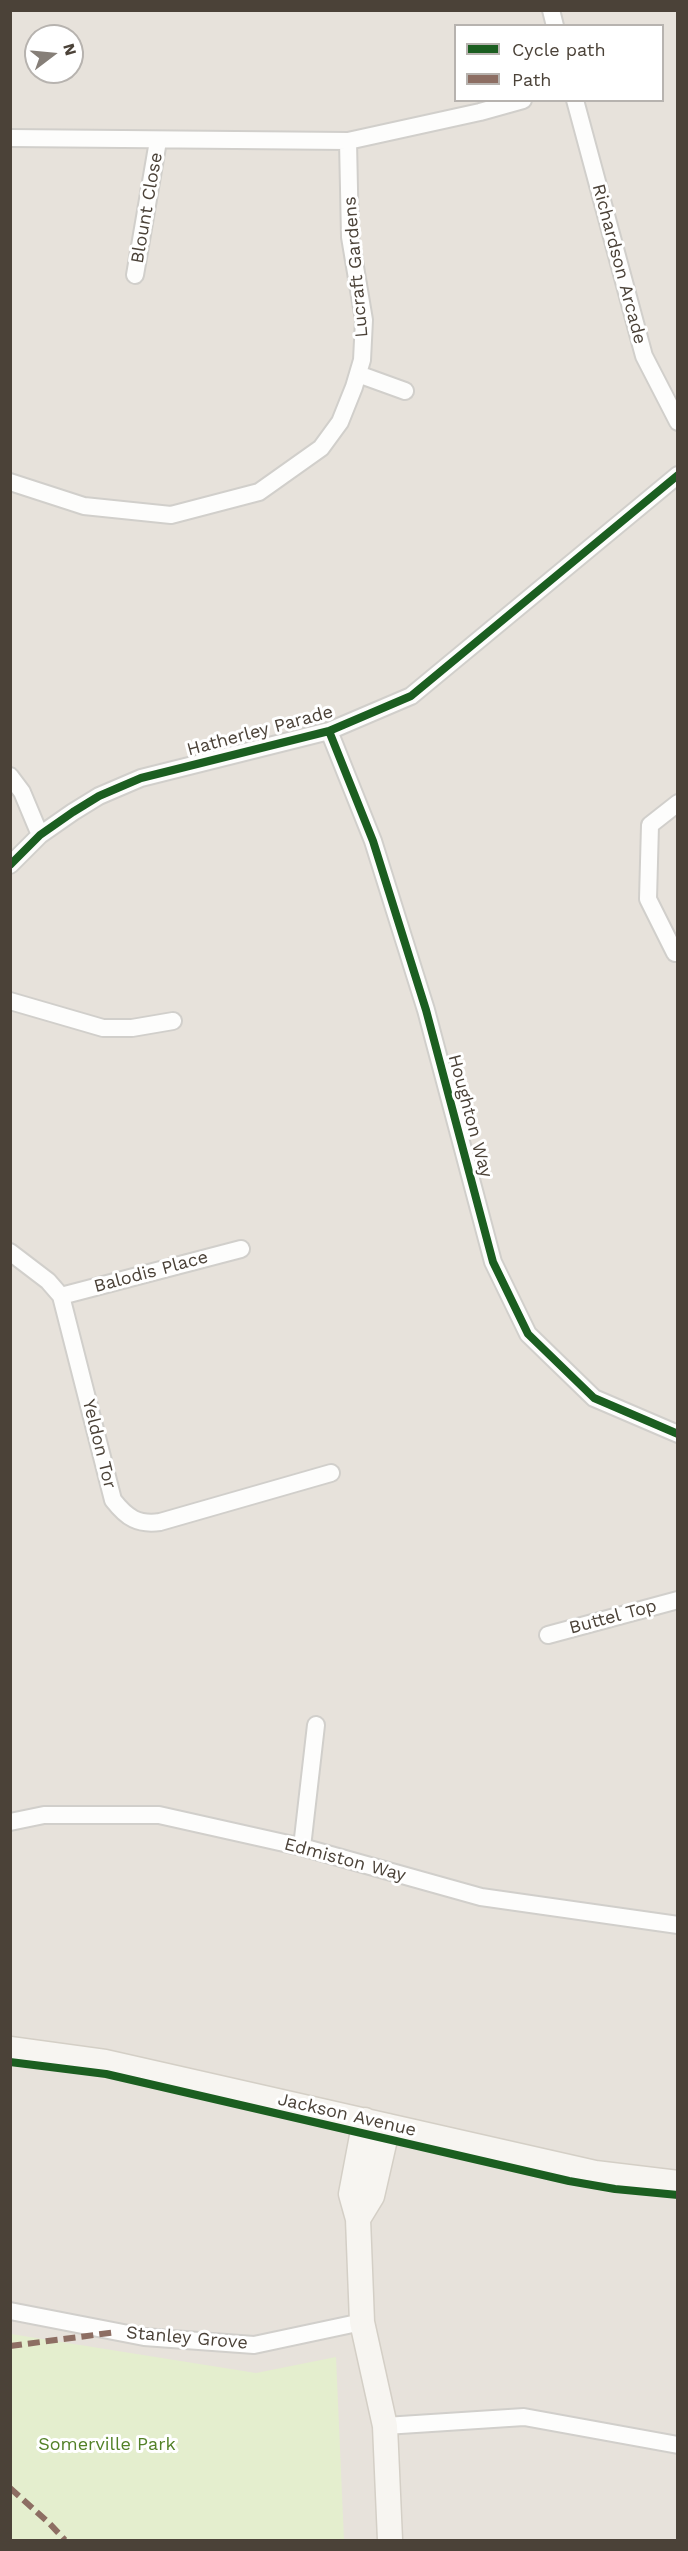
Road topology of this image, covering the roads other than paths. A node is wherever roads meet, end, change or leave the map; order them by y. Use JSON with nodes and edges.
{"nodes":[{"id":1,"x":516,"y":102,"type":"edge"},
{"id":2,"x":576,"y":102,"type":"edge"},
{"id":3,"x":10,"y":138,"type":"edge"},
{"id":4,"x":158,"y":141,"type":"junction"},
{"id":5,"x":348,"y":141,"type":"junction"},
{"id":6,"x":135,"y":275,"type":"dead end"},
{"id":7,"x":358,"y":374,"type":"junction"},
{"id":8,"x":405,"y":391,"type":"dead end"},
{"id":9,"x":678,"y":422,"type":"edge"},
{"id":10,"x":678,"y":475,"type":"edge"},
{"id":11,"x":10,"y":482,"type":"edge"},
{"id":12,"x":329,"y":731,"type":"junction"},
{"id":13,"x":10,"y":776,"type":"edge"},
{"id":14,"x":678,"y":802,"type":"edge"},
{"id":15,"x":40,"y":835,"type":"junction"},
{"id":16,"x":10,"y":865,"type":"edge"},
{"id":17,"x":675,"y":953,"type":"dead end"},
{"id":18,"x":10,"y":1001,"type":"edge"},
{"id":19,"x":173,"y":1020,"type":"dead end"},
{"id":20,"x":241,"y":1249,"type":"dead end"},
{"id":21,"x":10,"y":1252,"type":"edge"},
{"id":22,"x":61,"y":1296,"type":"junction"},
{"id":23,"x":676,"y":1438,"type":"edge"},
{"id":24,"x":331,"y":1473,"type":"dead end"},
{"id":25,"x":678,"y":1600,"type":"edge"},
{"id":26,"x":548,"y":1635,"type":"dead end"},
{"id":27,"x":316,"y":1725,"type":"dead end"},
{"id":28,"x":10,"y":1822,"type":"edge"},
{"id":29,"x":302,"y":1847,"type":"junction"},
{"id":30,"x":678,"y":1925,"type":"edge"},
{"id":31,"x":10,"y":2049,"type":"edge"},
{"id":32,"x":10,"y":2062,"type":"edge"},
{"id":33,"x":375,"y":2129,"type":"junction"},
{"id":34,"x":678,"y":2183,"type":"edge"},
{"id":35,"x":678,"y":2195,"type":"edge"},
{"id":36,"x":10,"y":2311,"type":"edge"},
{"id":37,"x":363,"y":2322,"type":"junction"},
{"id":38,"x":385,"y":2426,"type":"junction"},
{"id":39,"x":678,"y":2445,"type":"edge"},
{"id":40,"x":390,"y":2541,"type":"edge"}],
"edges":[{"from":1,"to":5,"type":"street"},
{"from":2,"to":9,"type":"street","name":"Richardson Arcade"},
{"from":3,"to":4,"type":"street"},
{"from":4,"to":5,"type":"street"},
{"from":4,"to":6,"type":"street","name":"Blount Close"},
{"from":5,"to":7,"type":"street","name":"Lucraft Gardens"},
{"from":7,"to":8,"type":"street"},
{"from":7,"to":11,"type":"street","name":"Lucraft Gardens"},
{"from":10,"to":12,"type":"street","name":"Hatherley Parade"},
{"from":12,"to":15,"type":"street","name":"Hatherley Parade"},
{"from":12,"to":23,"type":"street","name":"Houghton Way"},
{"from":13,"to":15,"type":"street"},
{"from":14,"to":17,"type":"street"},
{"from":15,"to":16,"type":"street","name":"Hatherley Parade"},
{"from":18,"to":19,"type":"street"},
{"from":20,"to":22,"type":"street","name":"Balodis Place"},
{"from":21,"to":22,"type":"street"},
{"from":22,"to":24,"type":"street","name":"Yeldon Tor"},
{"from":25,"to":26,"type":"street","name":"Buttel Top"},
{"from":27,"to":29,"type":"street"},
{"from":28,"to":29,"type":"street","name":"Edmiston Way"},
{"from":29,"to":30,"type":"street","name":"Edmiston Way"},
{"from":31,"to":33,"type":"street","name":"Jackson Avenue"},
{"from":32,"to":33,"type":"street","name":"Jackson Avenue"},
{"from":33,"to":34,"type":"street","name":"Jackson Avenue"},
{"from":33,"to":35,"type":"street","name":"Jackson Avenue"},
{"from":33,"to":37,"type":"street"},
{"from":36,"to":37,"type":"street","name":"Stanley Grove"},
{"from":37,"to":38,"type":"street"},
{"from":38,"to":39,"type":"street"},
{"from":38,"to":40,"type":"street"}]}
